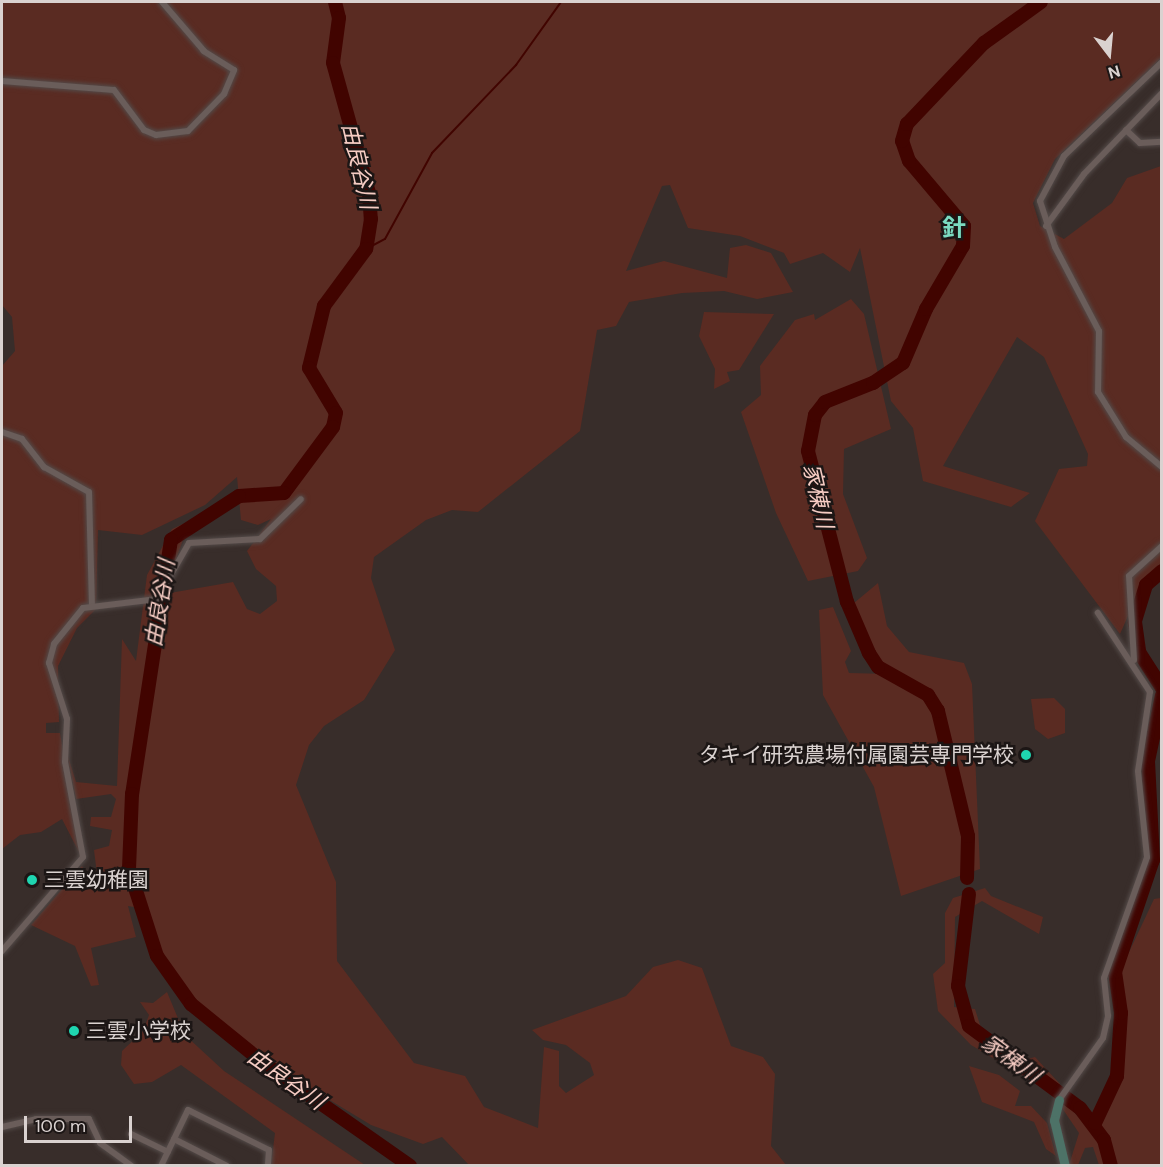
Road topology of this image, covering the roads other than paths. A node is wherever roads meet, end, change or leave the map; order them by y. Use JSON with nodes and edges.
{"nodes":[{"id":1,"x":162,"y":2,"type":"edge"},
{"id":2,"x":1161,"y":62,"type":"edge"},
{"id":3,"x":2,"y":81,"type":"edge"},
{"id":4,"x":1161,"y":93,"type":"edge"},
{"id":5,"x":1126,"y":130,"type":"junction"},
{"id":6,"x":1161,"y":142,"type":"edge"},
{"id":7,"x":1046,"y":226,"type":"junction"},
{"id":8,"x":2,"y":432,"type":"edge"},
{"id":9,"x":1161,"y":467,"type":"edge"},
{"id":10,"x":301,"y":499,"type":"dead end"},
{"id":11,"x":1161,"y":546,"type":"edge"},
{"id":12,"x":92,"y":605,"type":"junction"},
{"id":13,"x":1098,"y":613,"type":"dead end"},
{"id":14,"x":1135,"y":664,"type":"junction"},
{"id":15,"x":2,"y":951,"type":"edge"},
{"id":16,"x":1062,"y":1096,"type":"joint"},
{"id":17,"x":2,"y":1127,"type":"edge"},
{"id":18,"x":131,"y":1134,"type":"dead end"},
{"id":19,"x":174,"y":1139,"type":"junction"},
{"id":20,"x":168,"y":1152,"type":"junction"},
{"id":21,"x":132,"y":1166,"type":"edge"},
{"id":22,"x":161,"y":1166,"type":"edge"},
{"id":23,"x":227,"y":1166,"type":"edge"},
{"id":24,"x":268,"y":1166,"type":"edge"},
{"id":25,"x":1065,"y":1166,"type":"edge"}],
"edges":[{"from":1,"to":3,"type":"street"},
{"from":2,"to":7,"type":"street"},
{"from":4,"to":5,"type":"street"},
{"from":5,"to":6,"type":"street"},
{"from":5,"to":7,"type":"street"},
{"from":7,"to":9,"type":"street"},
{"from":8,"to":12,"type":"street"},
{"from":10,"to":12,"type":"street"},
{"from":11,"to":14,"type":"street"},
{"from":12,"to":15,"type":"street"},
{"from":13,"to":14,"type":"street"},
{"from":14,"to":16,"type":"street"},
{"from":16,"to":25,"type":"street"},
{"from":17,"to":21,"type":"street"},
{"from":18,"to":20,"type":"street"},
{"from":19,"to":20,"type":"street"},
{"from":19,"to":23,"type":"street"},
{"from":19,"to":24,"type":"street"},
{"from":20,"to":22,"type":"street"}]}
